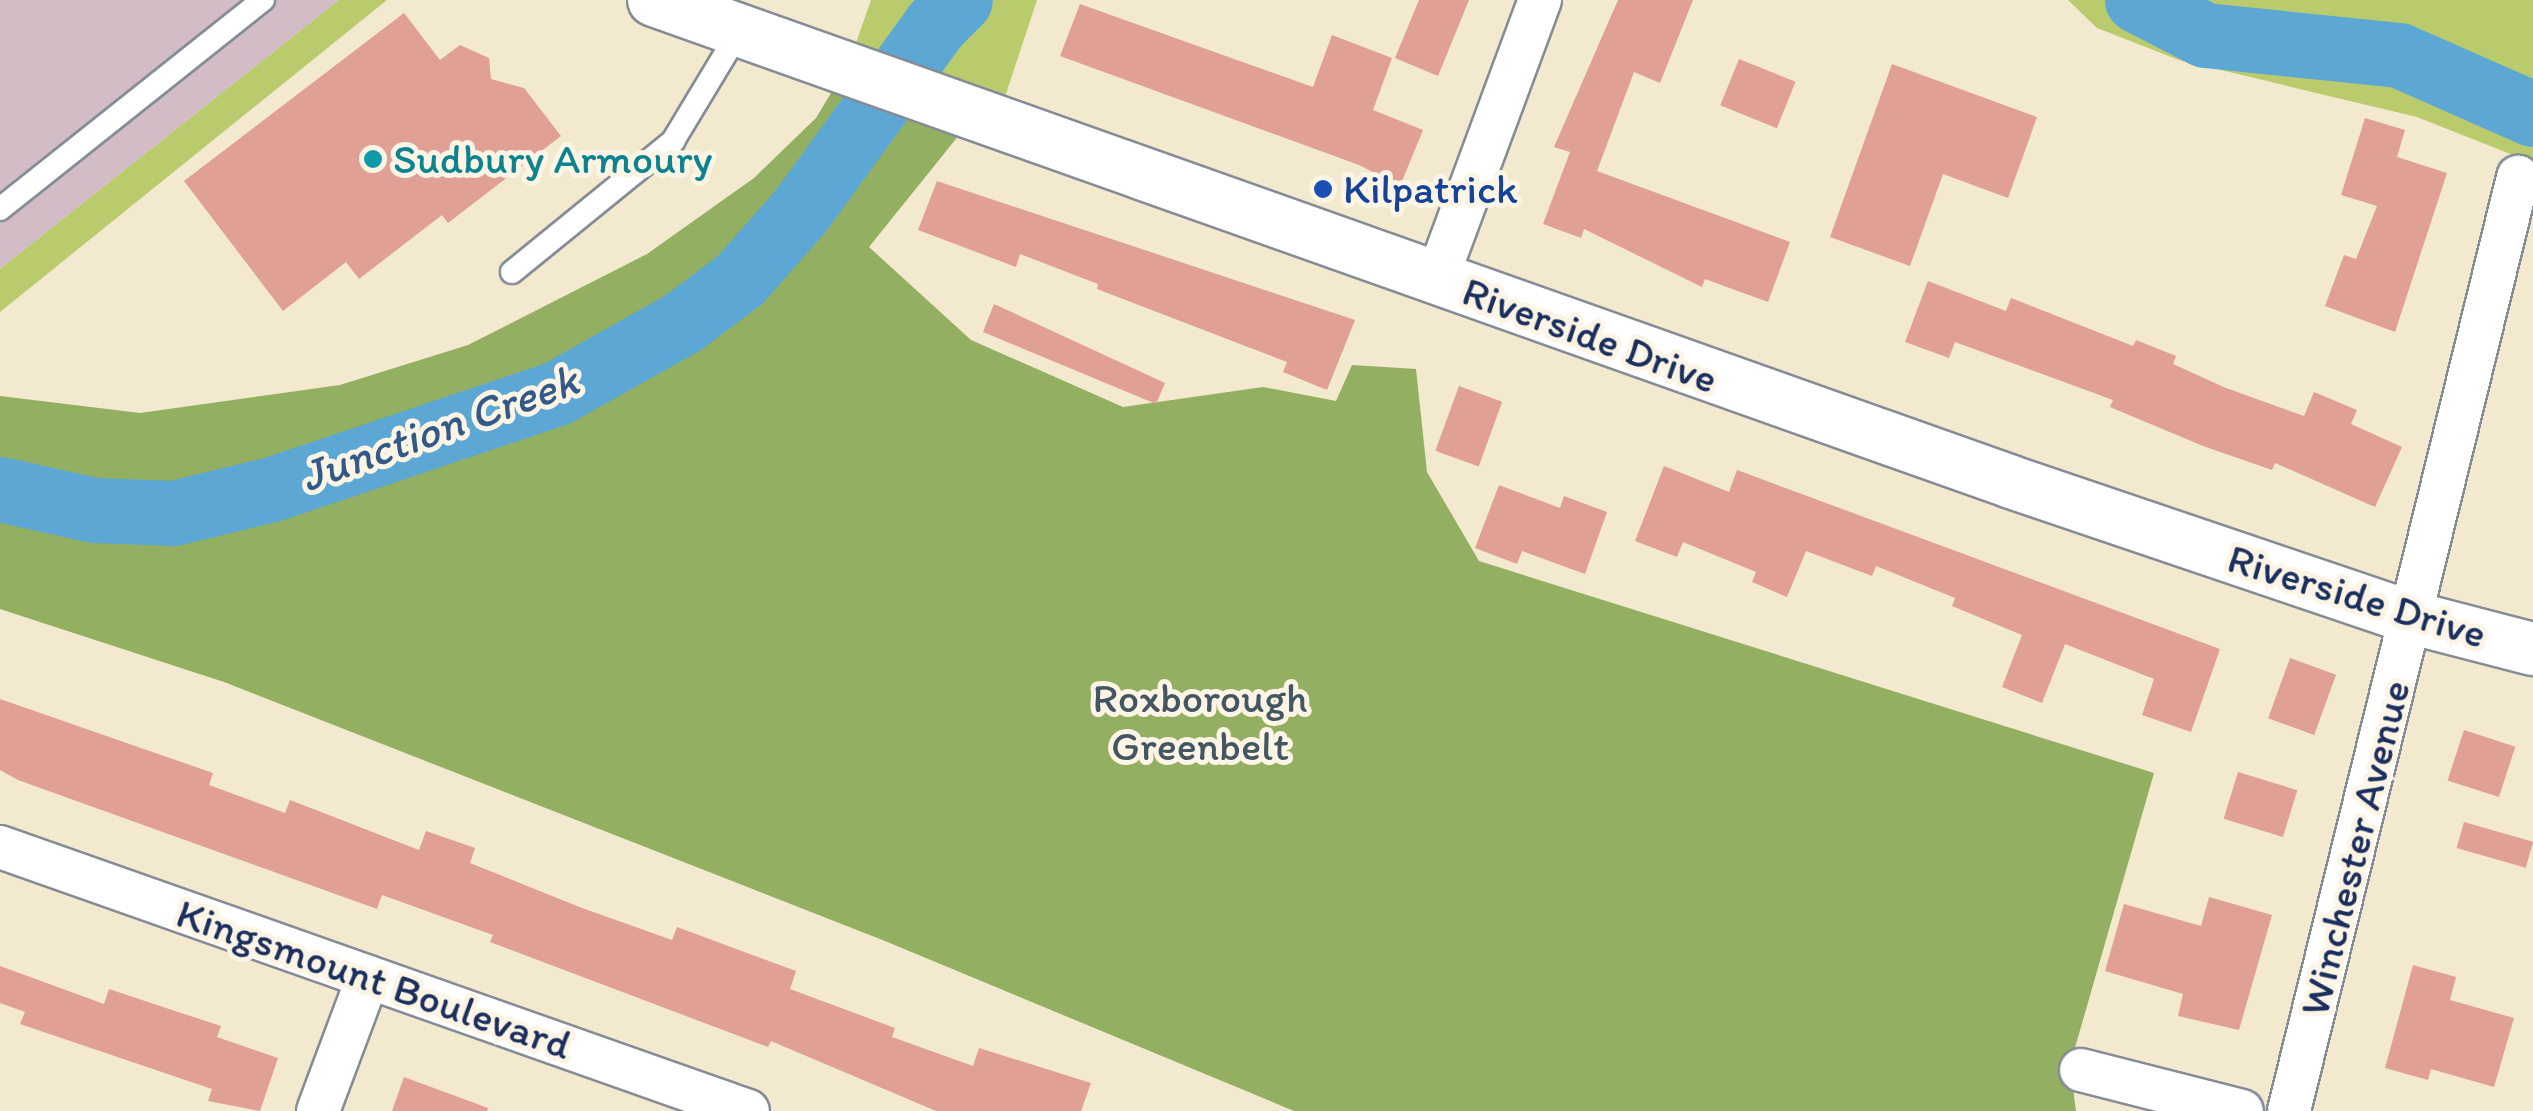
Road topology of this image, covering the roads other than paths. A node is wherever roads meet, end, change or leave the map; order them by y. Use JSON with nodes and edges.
{"nodes":[{"id":1,"x":263,"y":0,"type":"edge"},
{"id":2,"x":654,"y":0,"type":"edge"},
{"id":3,"x":1540,"y":0,"type":"edge"},
{"id":4,"x":740,"y":30,"type":"junction"},
{"id":5,"x":2518,"y":177,"type":"dead end"},
{"id":6,"x":0,"y":209,"type":"edge"},
{"id":7,"x":512,"y":272,"type":"dead end"},
{"id":8,"x":1436,"y":281,"type":"junction"},
{"id":9,"x":2413,"y":618,"type":"junction"},
{"id":10,"x":2533,"y":649,"type":"edge"},
{"id":11,"x":0,"y":847,"type":"edge"},
{"id":12,"x":368,"y":977,"type":"junction"},
{"id":13,"x":2080,"y":1070,"type":"dead end"},
{"id":14,"x":318,"y":1111,"type":"edge"},
{"id":15,"x":748,"y":1111,"type":"edge"},
{"id":16,"x":2242,"y":1111,"type":"edge"},
{"id":17,"x":2289,"y":1111,"type":"edge"}],
"edges":[{"from":1,"to":6,"type":"lane"},
{"from":2,"to":4,"type":"street","name":"Riverside Drive"},
{"from":3,"to":8,"type":"street"},
{"from":4,"to":7,"type":"lane"},
{"from":4,"to":8,"type":"street","name":"Riverside Drive"},
{"from":5,"to":9,"type":"street","name":"Winchester Avenue"},
{"from":8,"to":9,"type":"street","name":"Riverside Drive"},
{"from":9,"to":10,"type":"street","name":"Riverside Drive"},
{"from":9,"to":17,"type":"street","name":"Winchester Avenue"},
{"from":11,"to":12,"type":"street","name":"Kingsmount Boulevard"},
{"from":12,"to":14,"type":"street"},
{"from":12,"to":15,"type":"street","name":"Kingsmount Boulevard"},
{"from":13,"to":16,"type":"street"}]}
